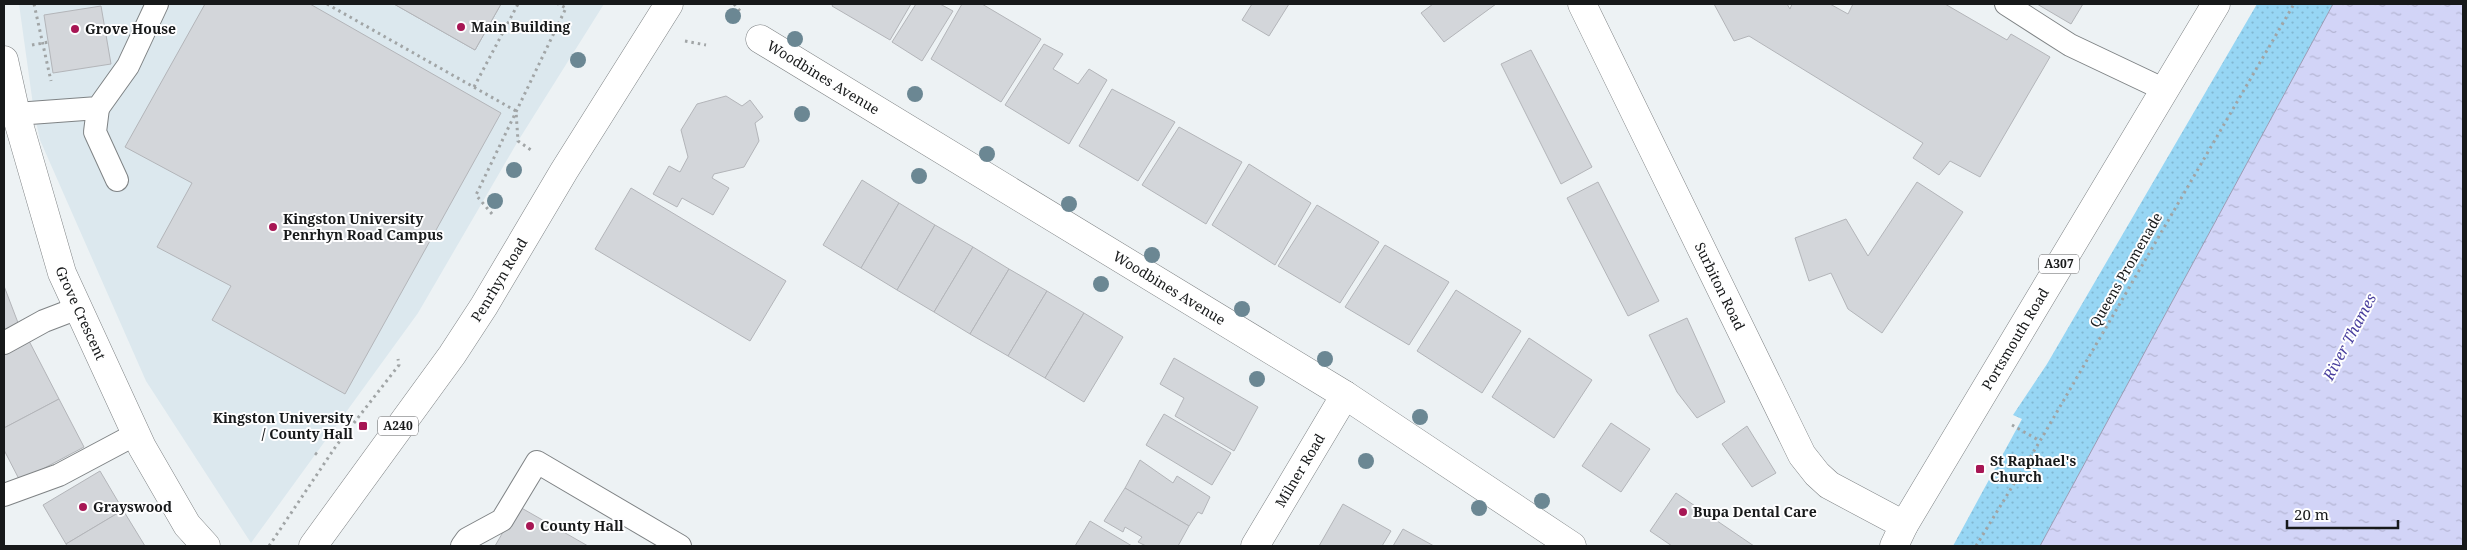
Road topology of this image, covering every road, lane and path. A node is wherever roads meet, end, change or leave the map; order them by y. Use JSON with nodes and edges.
{"nodes":[{"id":1,"x":34,"y":4,"type":"edge"},
{"id":2,"x":157,"y":4,"type":"edge"},
{"id":3,"x":327,"y":4,"type":"edge"},
{"id":4,"x":518,"y":4,"type":"edge"},
{"id":5,"x":558,"y":4,"type":"edge"},
{"id":6,"x":668,"y":4,"type":"edge"},
{"id":7,"x":1582,"y":4,"type":"edge"},
{"id":8,"x":2006,"y":4,"type":"edge"},
{"id":9,"x":2216,"y":4,"type":"edge"},
{"id":10,"x":2294,"y":4,"type":"edge"},
{"id":11,"x":760,"y":39,"type":"dead end"},
{"id":12,"x":4,"y":60,"type":"edge"},
{"id":13,"x":474,"y":87,"type":"junction"},
{"id":14,"x":2165,"y":90,"type":"junction"},
{"id":15,"x":91,"y":108,"type":"junction"},
{"id":16,"x":516,"y":111,"type":"junction"},
{"id":17,"x":16,"y":114,"type":"junction"},
{"id":18,"x":531,"y":150,"type":"dead end"},
{"id":19,"x":117,"y":180,"type":"dead end"},
{"id":20,"x":492,"y":214,"type":"dead end"},
{"id":21,"x":78,"y":308,"type":"junction"},
{"id":22,"x":4,"y":343,"type":"edge"},
{"id":23,"x":398,"y":358,"type":"dead end"},
{"id":24,"x":1345,"y":396,"type":"junction"},
{"id":25,"x":2012,"y":425,"type":"dead end"},
{"id":26,"x":136,"y":434,"type":"junction"},
{"id":27,"x":2040,"y":441,"type":"junction"},
{"id":28,"x":4,"y":495,"type":"edge"},
{"id":29,"x":1899,"y":535,"type":"edge"},
{"id":30,"x":206,"y":546,"type":"edge"},
{"id":31,"x":269,"y":546,"type":"edge"},
{"id":32,"x":314,"y":546,"type":"edge"},
{"id":33,"x":462,"y":546,"type":"edge"},
{"id":34,"x":680,"y":546,"type":"edge"},
{"id":35,"x":1255,"y":546,"type":"edge"},
{"id":36,"x":1572,"y":546,"type":"edge"},
{"id":37,"x":1976,"y":546,"type":"edge"}],
"edges":[{"from":1,"to":15,"type":"path"},
{"from":2,"to":15,"type":"lane"},
{"from":3,"to":13,"type":"path"},
{"from":4,"to":13,"type":"path"},
{"from":5,"to":16,"type":"path"},
{"from":6,"to":32,"type":"main road","name":"Penrhyn Road","number":"A240"},
{"from":7,"to":29,"type":"main road","name":"Surbiton Road"},
{"from":8,"to":14,"type":"lane"},
{"from":9,"to":14,"type":"main road","name":"Portsmouth Road","number":"A307"},
{"from":10,"to":27,"type":"path","name":"Queens Promenade"},
{"from":11,"to":24,"type":"main road","name":"Woodbines Avenue"},
{"from":12,"to":17,"type":"main road","name":"Grove Crescent"},
{"from":13,"to":16,"type":"path"},
{"from":14,"to":29,"type":"main road","name":"Portsmouth Road","number":"A307"},
{"from":15,"to":17,"type":"lane"},
{"from":15,"to":19,"type":"lane"},
{"from":16,"to":18,"type":"path"},
{"from":16,"to":20,"type":"path"},
{"from":17,"to":21,"type":"main road","name":"Grove Crescent"},
{"from":21,"to":22,"type":"lane"},
{"from":21,"to":26,"type":"main road","name":"Grove Crescent"},
{"from":23,"to":31,"type":"path"},
{"from":24,"to":35,"type":"main road","name":"Milner Road"},
{"from":24,"to":36,"type":"main road","name":"Woodbines Avenue"},
{"from":25,"to":27,"type":"path"},
{"from":26,"to":28,"type":"lane"},
{"from":26,"to":30,"type":"main road","name":"Grove Crescent"},
{"from":27,"to":37,"type":"path","name":"Queens Promenade"},
{"from":33,"to":34,"type":"lane"}]}
